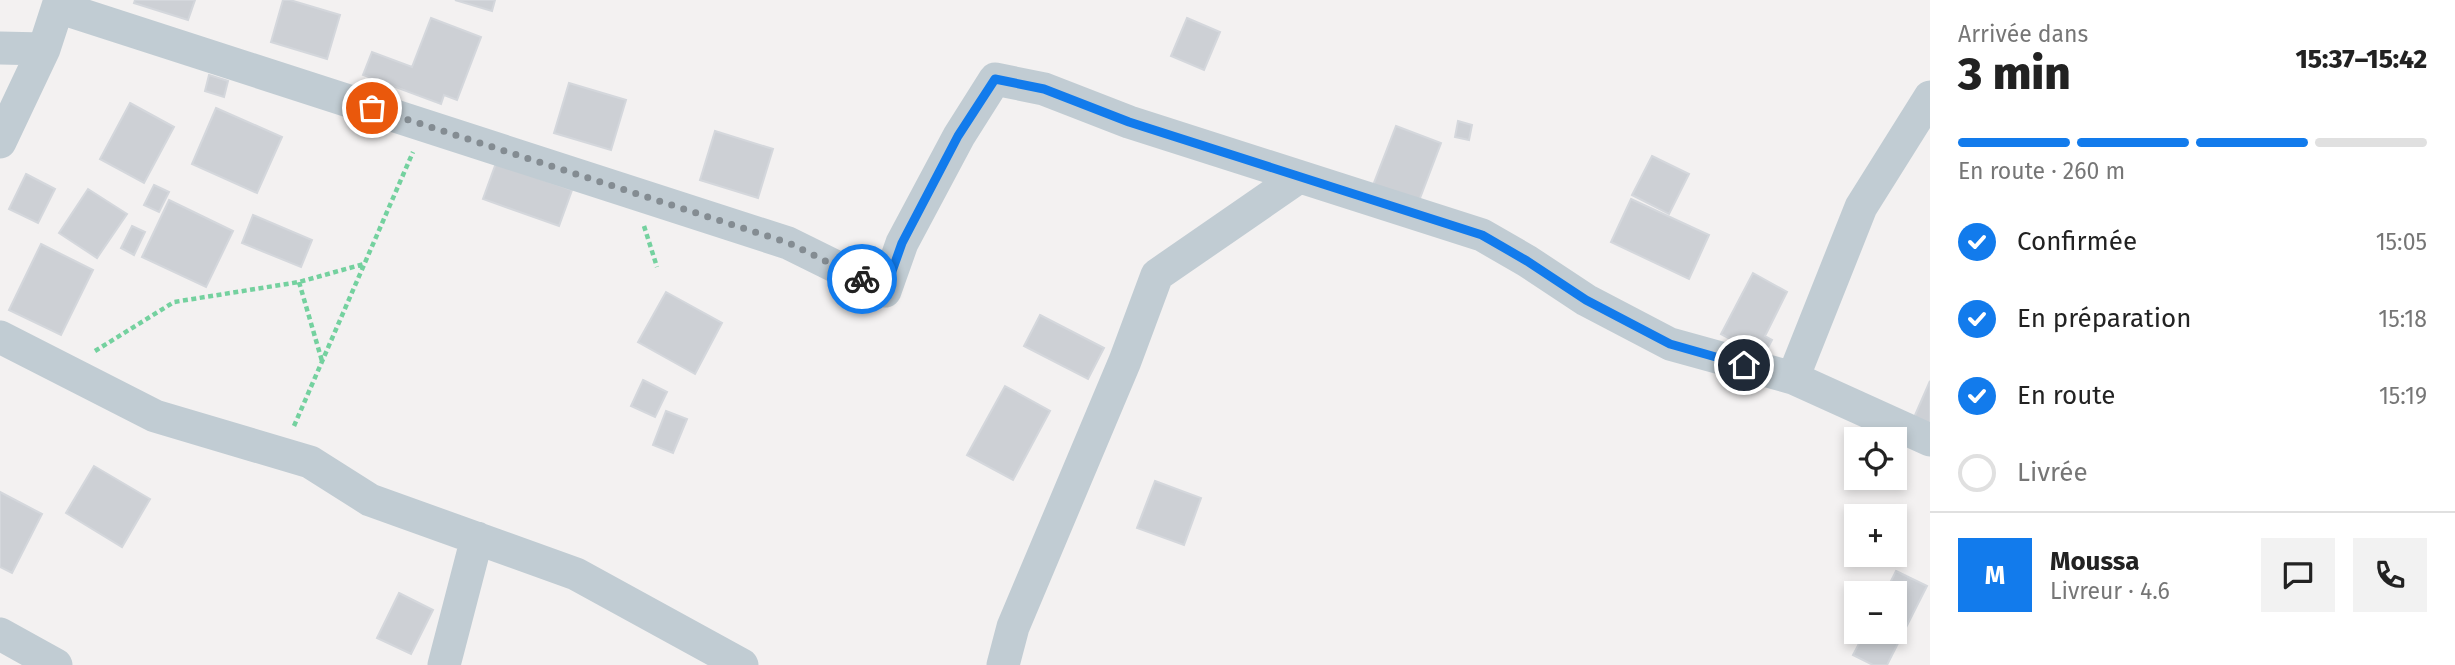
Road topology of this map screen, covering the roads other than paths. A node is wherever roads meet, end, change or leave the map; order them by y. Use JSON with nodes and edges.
{"nodes":[{"id":1,"x":59,"y":3,"type":"edge"},
{"id":2,"x":0,"y":48,"type":"edge"},
{"id":3,"x":44,"y":49,"type":"junction"},
{"id":4,"x":1930,"y":97,"type":"edge"},
{"id":5,"x":0,"y":142,"type":"edge"},
{"id":6,"x":1300,"y":177,"type":"junction"},
{"id":7,"x":0,"y":337,"type":"edge"},
{"id":8,"x":1793,"y":378,"type":"junction"},
{"id":9,"x":1930,"y":439,"type":"edge"},
{"id":10,"x":477,"y":538,"type":"junction"},
{"id":11,"x":0,"y":634,"type":"edge"},
{"id":12,"x":731,"y":662,"type":"edge"},
{"id":13,"x":56,"y":665,"type":"edge"},
{"id":14,"x":444,"y":665,"type":"edge"},
{"id":15,"x":1003,"y":665,"type":"edge"}],
"edges":[{"from":1,"to":3,"type":"street"},
{"from":1,"to":6,"type":"street"},
{"from":2,"to":3,"type":"street"},
{"from":3,"to":5,"type":"street"},
{"from":4,"to":8,"type":"street"},
{"from":6,"to":8,"type":"street"},
{"from":6,"to":15,"type":"street"},
{"from":7,"to":10,"type":"street"},
{"from":8,"to":9,"type":"street"},
{"from":10,"to":12,"type":"street"},
{"from":10,"to":14,"type":"street"},
{"from":11,"to":13,"type":"street"}]}
